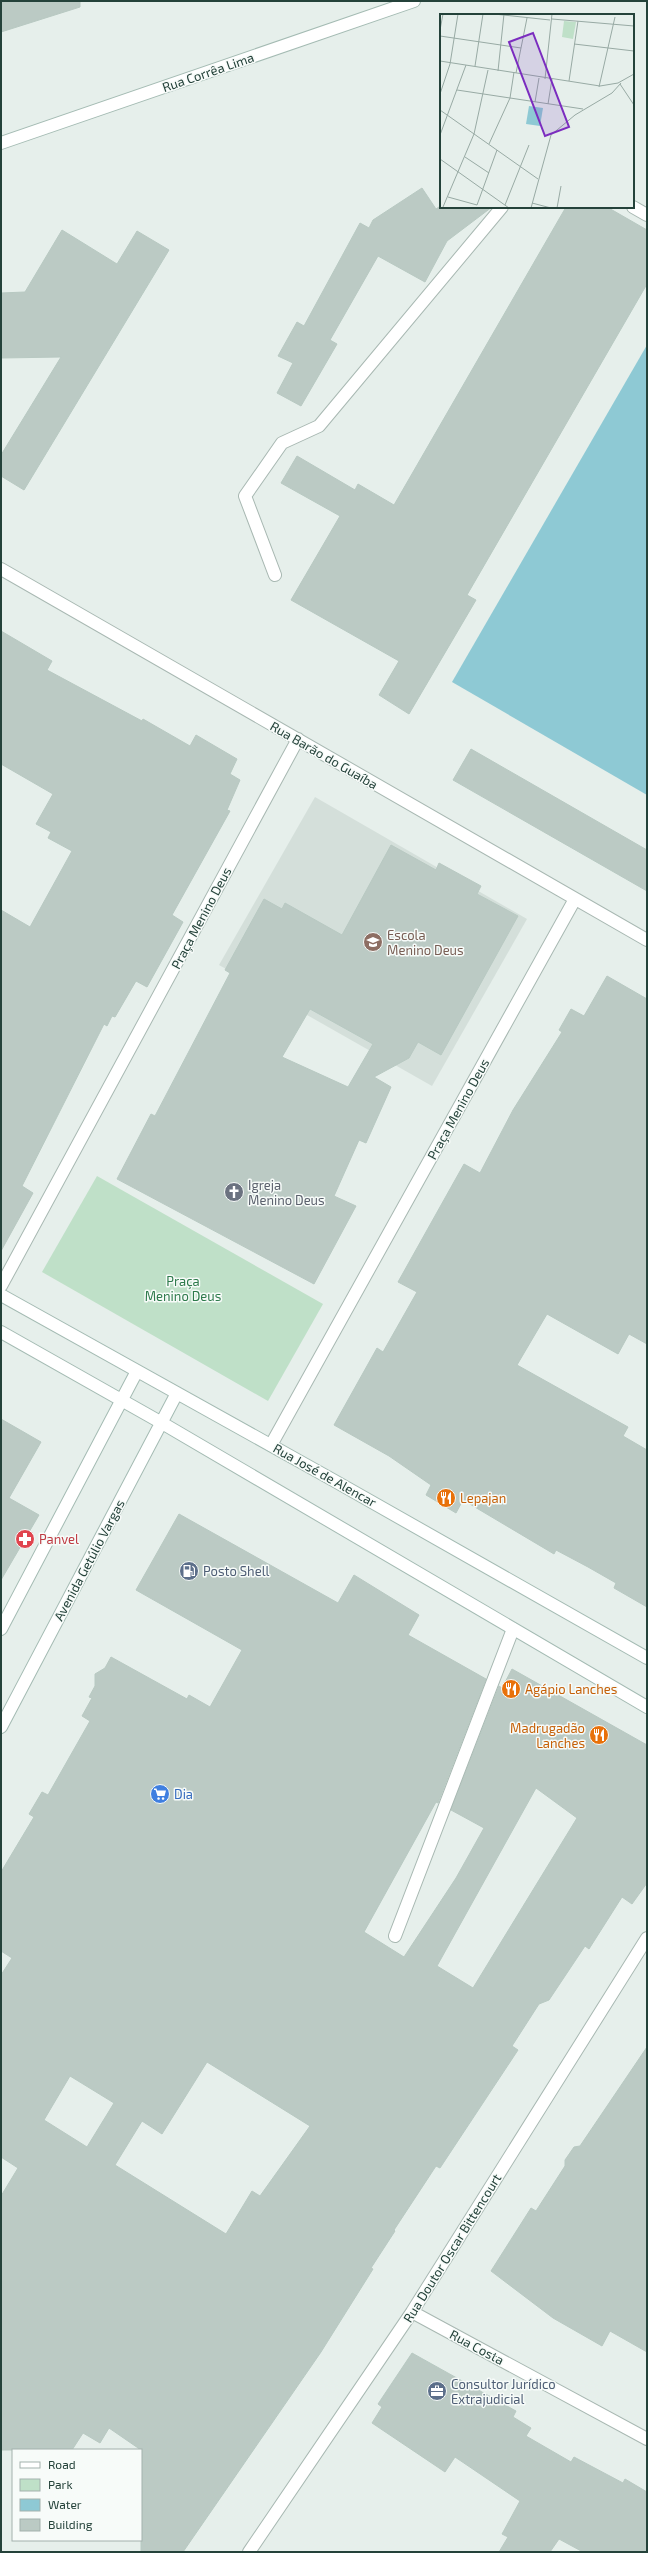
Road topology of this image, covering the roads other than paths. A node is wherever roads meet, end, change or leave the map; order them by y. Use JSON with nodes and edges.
{"nodes":[{"id":1,"x":414,"y":1,"type":"edge"},
{"id":2,"x":1,"y":143,"type":"edge"},
{"id":3,"x":501,"y":208,"type":"edge"},
{"id":4,"x":634,"y":208,"type":"edge"},
{"id":5,"x":647,"y":215,"type":"edge"},
{"id":6,"x":1,"y":569,"type":"edge"},
{"id":7,"x":274,"y":575,"type":"dead end"},
{"id":8,"x":298,"y":739,"type":"junction"},
{"id":9,"x":575,"y":899,"type":"junction"},
{"id":10,"x":647,"y":940,"type":"edge"},
{"id":11,"x":1,"y":1286,"type":"edge"},
{"id":12,"x":1,"y":1295,"type":"edge"},
{"id":13,"x":1,"y":1332,"type":"edge"},
{"id":14,"x":137,"y":1371,"type":"junction"},
{"id":15,"x":177,"y":1392,"type":"junction"},
{"id":16,"x":121,"y":1400,"type":"junction"},
{"id":17,"x":162,"y":1423,"type":"junction"},
{"id":18,"x":271,"y":1445,"type":"junction"},
{"id":19,"x":1,"y":1629,"type":"edge"},
{"id":20,"x":513,"y":1629,"type":"junction"},
{"id":21,"x":647,"y":1658,"type":"edge"},
{"id":22,"x":647,"y":1707,"type":"edge"},
{"id":23,"x":1,"y":1727,"type":"edge"},
{"id":24,"x":395,"y":1936,"type":"dead end"},
{"id":25,"x":647,"y":1938,"type":"edge"},
{"id":26,"x":412,"y":2312,"type":"junction"},
{"id":27,"x":647,"y":2439,"type":"edge"},
{"id":28,"x":249,"y":2552,"type":"edge"}],
"edges":[{"from":1,"to":2,"type":"street","name":"Rua Corrêa Lima"},
{"from":3,"to":7,"type":"street"},
{"from":4,"to":5,"type":"street"},
{"from":6,"to":8,"type":"street","name":"Rua Barão do Guaíba"},
{"from":8,"to":9,"type":"street","name":"Rua Barão do Guaíba"},
{"from":8,"to":11,"type":"street","name":"Praça Menino Deus"},
{"from":9,"to":10,"type":"street","name":"Rua Barão do Guaíba"},
{"from":9,"to":18,"type":"street","name":"Praça Menino Deus"},
{"from":12,"to":14,"type":"street","name":"Rua José de Alencar"},
{"from":13,"to":16,"type":"street"},
{"from":14,"to":15,"type":"street","name":"Rua José de Alencar"},
{"from":14,"to":16,"type":"street"},
{"from":15,"to":17,"type":"street","name":"Avenida Getúlio Vargas"},
{"from":15,"to":18,"type":"street","name":"Rua José de Alencar"},
{"from":16,"to":17,"type":"street"},
{"from":16,"to":19,"type":"street"},
{"from":17,"to":20,"type":"street"},
{"from":17,"to":23,"type":"street","name":"Avenida Getúlio Vargas"},
{"from":18,"to":21,"type":"street","name":"Rua José de Alencar"},
{"from":20,"to":22,"type":"street"},
{"from":20,"to":24,"type":"street"},
{"from":25,"to":26,"type":"street","name":"Rua Doutor Oscar Bittencourt"},
{"from":26,"to":27,"type":"street","name":"Rua Costa"},
{"from":26,"to":28,"type":"street","name":"Rua Doutor Oscar Bittencourt"}]}
